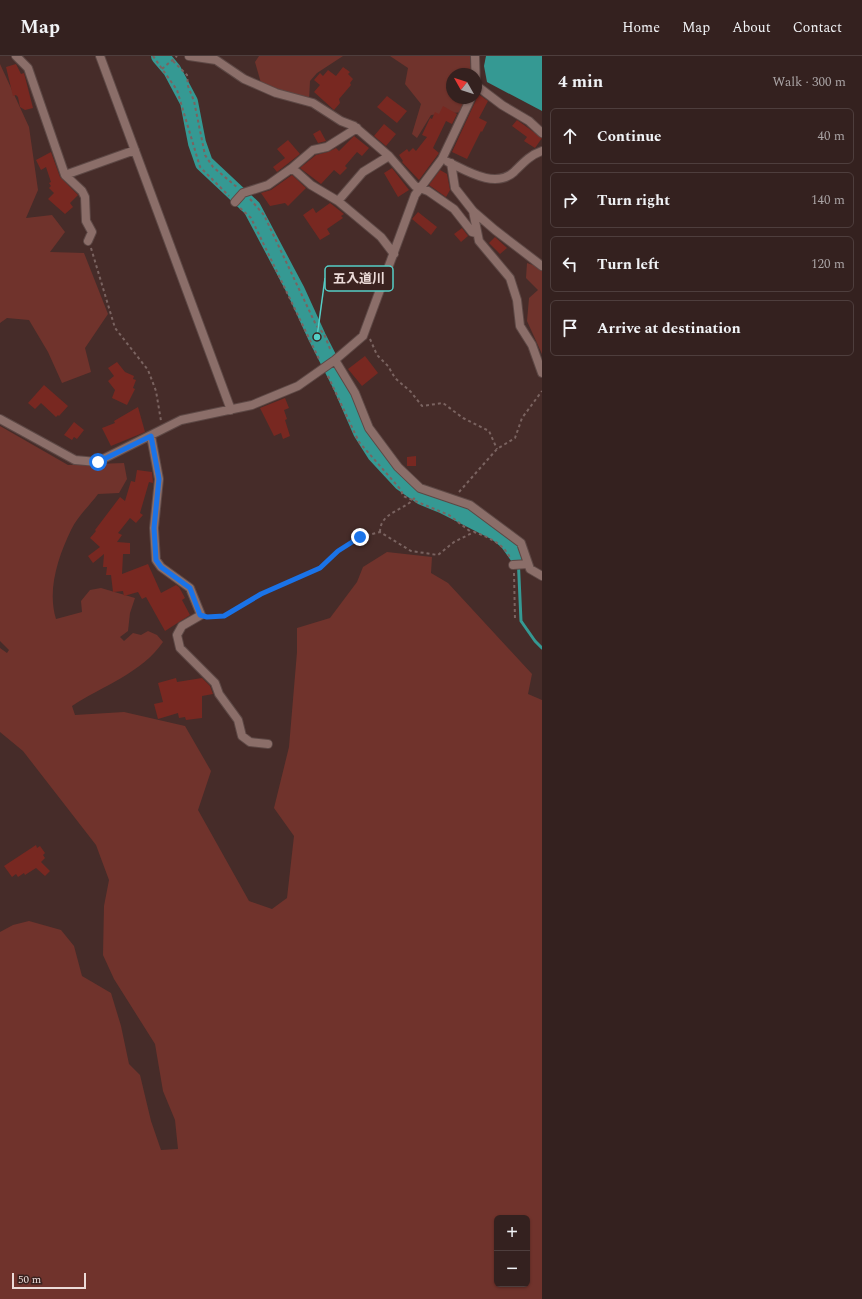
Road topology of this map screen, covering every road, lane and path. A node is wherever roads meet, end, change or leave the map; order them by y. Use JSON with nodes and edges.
{"nodes":[{"id":1,"x":16,"y":56,"type":"edge"},
{"id":2,"x":100,"y":56,"type":"edge"},
{"id":3,"x":177,"y":56,"type":"edge"},
{"id":4,"x":189,"y":56,"type":"edge"},
{"id":5,"x":475,"y":56,"type":"edge"},
{"id":6,"x":173,"y":61,"type":"junction"},
{"id":7,"x":475,"y":68,"type":"edge"},
{"id":8,"x":162,"y":69,"type":"dead end"},
{"id":9,"x":482,"y":90,"type":"edge"},
{"id":10,"x":468,"y":104,"type":"edge"},
{"id":11,"x":357,"y":128,"type":"junction"},
{"id":12,"x":542,"y":133,"type":"edge"},
{"id":13,"x":135,"y":150,"type":"junction"},
{"id":14,"x":542,"y":151,"type":"edge"},
{"id":15,"x":388,"y":156,"type":"junction"},
{"id":16,"x":442,"y":159,"type":"junction"},
{"id":17,"x":451,"y":164,"type":"junction"},
{"id":18,"x":292,"y":168,"type":"junction"},
{"id":19,"x":65,"y":175,"type":"junction"},
{"id":20,"x":420,"y":188,"type":"junction"},
{"id":21,"x":243,"y":192,"type":"junction"},
{"id":22,"x":338,"y":201,"type":"junction"},
{"id":23,"x":235,"y":202,"type":"dead end"},
{"id":24,"x":473,"y":211,"type":"junction"},
{"id":25,"x":476,"y":234,"type":"junction"},
{"id":26,"x":88,"y":241,"type":"joint"},
{"id":27,"x":394,"y":254,"type":"junction"},
{"id":28,"x":542,"y":266,"type":"edge"},
{"id":29,"x":363,"y":336,"type":"junction"},
{"id":30,"x":335,"y":360,"type":"junction"},
{"id":31,"x":542,"y":373,"type":"edge"},
{"id":32,"x":542,"y":392,"type":"edge"},
{"id":33,"x":231,"y":410,"type":"junction"},
{"id":34,"x":0,"y":419,"type":"edge"},
{"id":35,"x":163,"y":430,"type":"junction"},
{"id":36,"x":151,"y":436,"type":"junction"},
{"id":37,"x":498,"y":449,"type":"junction"},
{"id":38,"x":454,"y":499,"type":"junction"},
{"id":39,"x":413,"y":500,"type":"dead end"},
{"id":40,"x":380,"y":532,"type":"junction"},
{"id":41,"x":528,"y":564,"type":"junction"},
{"id":42,"x":513,"y":565,"type":"junction"},
{"id":43,"x":542,"y":576,"type":"edge"},
{"id":44,"x":200,"y":615,"type":"junction"},
{"id":45,"x":515,"y":620,"type":"dead end"},
{"id":46,"x":268,"y":744,"type":"dead end"}],
"edges":[{"from":1,"to":19,"type":"street"},
{"from":2,"to":13,"type":"street"},
{"from":3,"to":6,"type":"path"},
{"from":4,"to":11,"type":"street"},
{"from":5,"to":7,"type":"street"},
{"from":6,"to":8,"type":"path"},
{"from":6,"to":21,"type":"path"},
{"from":9,"to":12,"type":"street"},
{"from":10,"to":16,"type":"street"},
{"from":11,"to":15,"type":"street"},
{"from":11,"to":18,"type":"street"},
{"from":13,"to":19,"type":"street"},
{"from":13,"to":33,"type":"street"},
{"from":14,"to":17,"type":"street"},
{"from":15,"to":20,"type":"street"},
{"from":15,"to":22,"type":"street"},
{"from":16,"to":17,"type":"street"},
{"from":16,"to":20,"type":"street"},
{"from":17,"to":24,"type":"street"},
{"from":18,"to":21,"type":"street"},
{"from":18,"to":22,"type":"street"},
{"from":19,"to":26,"type":"street"},
{"from":20,"to":25,"type":"street"},
{"from":20,"to":27,"type":"street"},
{"from":21,"to":23,"type":"street"},
{"from":21,"to":30,"type":"path"},
{"from":22,"to":27,"type":"street"},
{"from":24,"to":25,"type":"street"},
{"from":24,"to":28,"type":"street"},
{"from":25,"to":31,"type":"street"},
{"from":26,"to":35,"type":"path"},
{"from":27,"to":29,"type":"street"},
{"from":29,"to":30,"type":"street"},
{"from":29,"to":37,"type":"path"},
{"from":30,"to":33,"type":"street"},
{"from":30,"to":38,"type":"street"},
{"from":32,"to":37,"type":"path"},
{"from":33,"to":35,"type":"street"},
{"from":34,"to":36,"type":"street"},
{"from":35,"to":36,"type":"street"},
{"from":36,"to":44,"type":"street"},
{"from":37,"to":38,"type":"path"},
{"from":38,"to":41,"type":"street"},
{"from":39,"to":40,"type":"path"},
{"from":40,"to":42,"type":"path"},
{"from":40,"to":44,"type":"path"},
{"from":41,"to":42,"type":"street"},
{"from":41,"to":43,"type":"street"},
{"from":42,"to":45,"type":"path"},
{"from":44,"to":46,"type":"street"}]}
